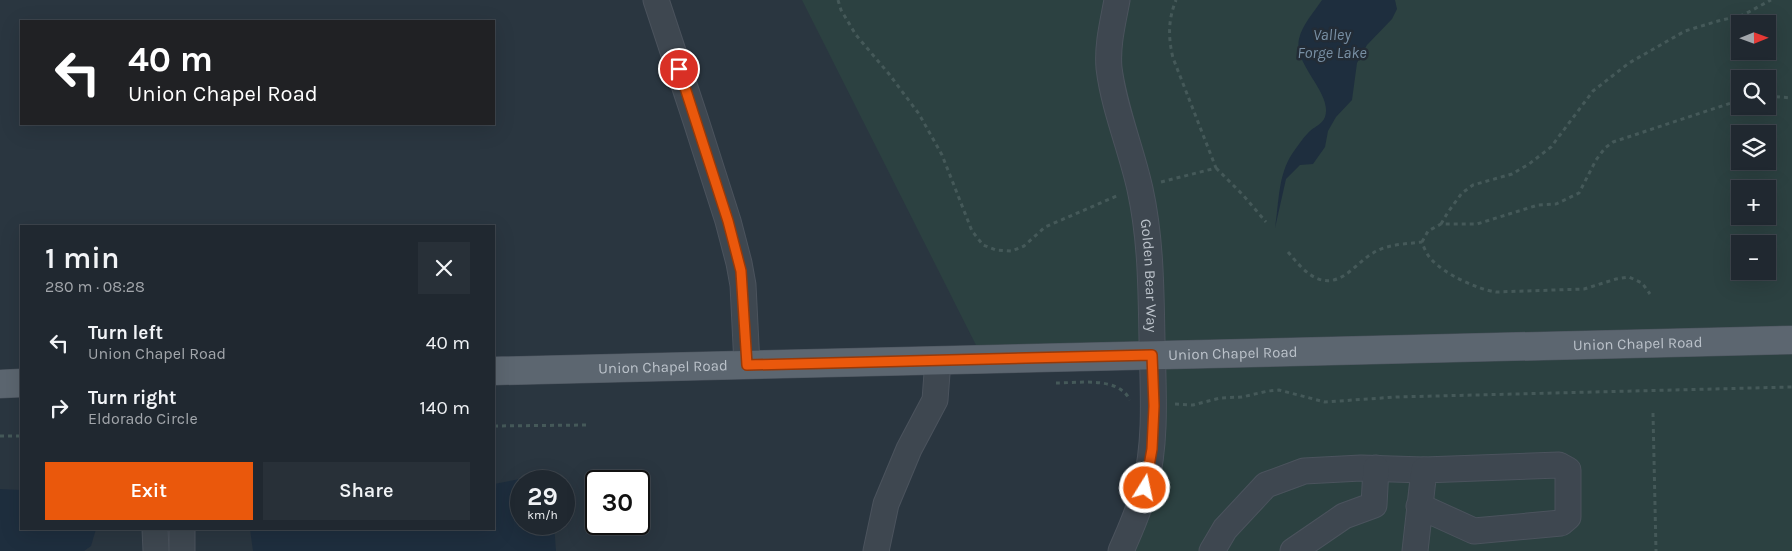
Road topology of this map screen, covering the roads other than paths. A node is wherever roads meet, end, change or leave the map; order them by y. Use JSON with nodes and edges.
{"nodes":[{"id":1,"x":656,"y":0,"type":"edge"},
{"id":2,"x":1117,"y":0,"type":"edge"},
{"id":3,"x":1792,"y":340,"type":"edge"},
{"id":4,"x":1152,"y":355,"type":"junction"},
{"id":5,"x":938,"y":360,"type":"junction"},
{"id":6,"x":747,"y":365,"type":"junction"},
{"id":7,"x":495,"y":370,"type":"edge"},
{"id":8,"x":20,"y":383,"type":"edge"},
{"id":9,"x":0,"y":384,"type":"edge"},
{"id":10,"x":1376,"y":468,"type":"junction"},
{"id":11,"x":1424,"y":470,"type":"junction"},
{"id":12,"x":1419,"y":506,"type":"junction"},
{"id":13,"x":155,"y":530,"type":"edge"},
{"id":14,"x":182,"y":530,"type":"edge"},
{"id":15,"x":156,"y":551,"type":"edge"},
{"id":16,"x":182,"y":551,"type":"edge"},
{"id":17,"x":876,"y":551,"type":"edge"},
{"id":18,"x":1121,"y":551,"type":"edge"},
{"id":19,"x":1212,"y":551,"type":"edge"},
{"id":20,"x":1293,"y":551,"type":"edge"},
{"id":21,"x":1414,"y":551,"type":"edge"}],
"edges":[{"from":1,"to":6,"type":"street"},
{"from":2,"to":4,"type":"street","name":"Golden Bear Way"},
{"from":3,"to":4,"type":"main road","name":"Union Chapel Road"},
{"from":4,"to":5,"type":"main road","name":"Union Chapel Road"},
{"from":4,"to":18,"type":"street","name":"Golden Bear Way"},
{"from":5,"to":6,"type":"main road","name":"Union Chapel Road"},
{"from":5,"to":17,"type":"street"},
{"from":6,"to":7,"type":"main road","name":"Union Chapel Road"},
{"from":8,"to":9,"type":"main road"},
{"from":10,"to":11,"type":"street"},
{"from":10,"to":19,"type":"street"},
{"from":10,"to":20,"type":"street"},
{"from":11,"to":12,"type":"street"},
{"from":11,"to":12,"type":"street"},
{"from":12,"to":21,"type":"street"},
{"from":13,"to":15,"type":"street"},
{"from":14,"to":16,"type":"street"}]}
